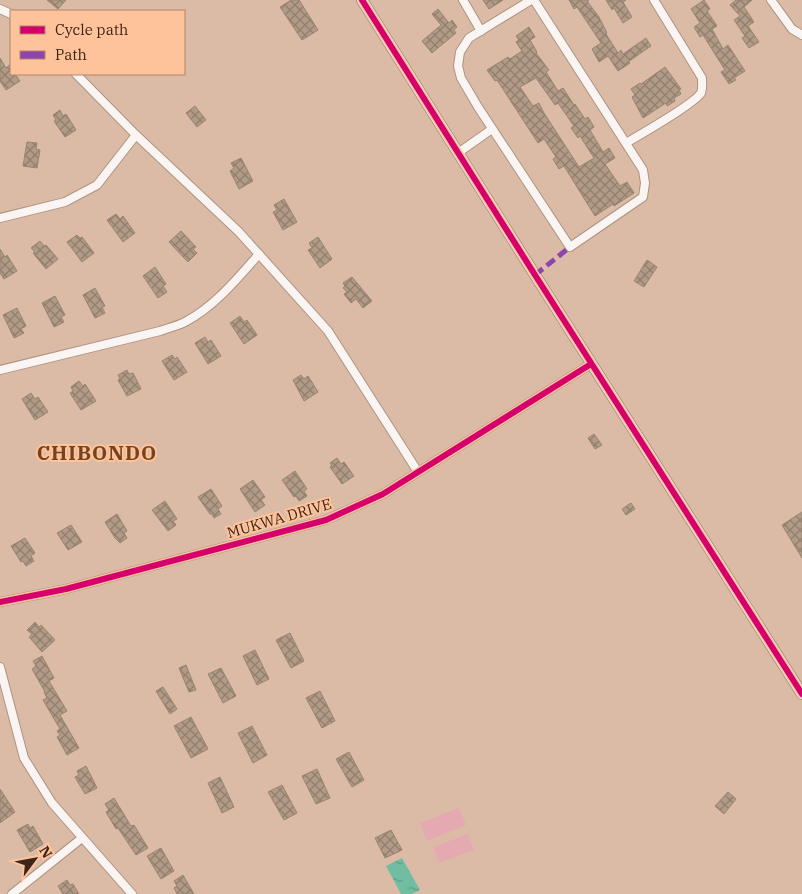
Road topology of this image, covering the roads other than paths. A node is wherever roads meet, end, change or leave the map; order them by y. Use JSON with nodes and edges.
{"nodes":[{"id":1,"x":362,"y":0,"type":"edge"},
{"id":2,"x":463,"y":0,"type":"edge"},
{"id":3,"x":533,"y":0,"type":"edge"},
{"id":4,"x":654,"y":0,"type":"edge"},
{"id":5,"x":771,"y":0,"type":"edge"},
{"id":6,"x":481,"y":31,"type":"junction"},
{"id":7,"x":802,"y":35,"type":"edge"},
{"id":8,"x":77,"y":75,"type":"edge"},
{"id":9,"x":492,"y":129,"type":"junction"},
{"id":10,"x":136,"y":136,"type":"junction"},
{"id":11,"x":626,"y":143,"type":"junction"},
{"id":12,"x":458,"y":153,"type":"junction"},
{"id":13,"x":0,"y":218,"type":"edge"},
{"id":14,"x":259,"y":254,"type":"junction"},
{"id":15,"x":591,"y":364,"type":"junction"},
{"id":16,"x":0,"y":370,"type":"edge"},
{"id":17,"x":418,"y":472,"type":"junction"},
{"id":18,"x":0,"y":602,"type":"edge"},
{"id":19,"x":0,"y":667,"type":"edge"},
{"id":20,"x":802,"y":694,"type":"edge"},
{"id":21,"x":82,"y":838,"type":"junction"},
{"id":22,"x":12,"y":894,"type":"edge"},
{"id":23,"x":132,"y":894,"type":"edge"}],
"edges":[{"from":1,"to":12,"type":"street"},
{"from":2,"to":6,"type":"street"},
{"from":3,"to":6,"type":"street"},
{"from":3,"to":11,"type":"street"},
{"from":4,"to":11,"type":"street"},
{"from":5,"to":7,"type":"street"},
{"from":6,"to":9,"type":"street"},
{"from":8,"to":10,"type":"street"},
{"from":9,"to":11,"type":"street"},
{"from":9,"to":12,"type":"street"},
{"from":10,"to":13,"type":"street"},
{"from":10,"to":14,"type":"street"},
{"from":12,"to":15,"type":"street"},
{"from":14,"to":16,"type":"street"},
{"from":14,"to":17,"type":"street"},
{"from":15,"to":17,"type":"street","name":"MUKWA DRIVE"},
{"from":15,"to":20,"type":"street"},
{"from":17,"to":18,"type":"street","name":"MUKWA DRIVE"},
{"from":19,"to":21,"type":"street"},
{"from":21,"to":22,"type":"street"},
{"from":21,"to":23,"type":"street"}]}
